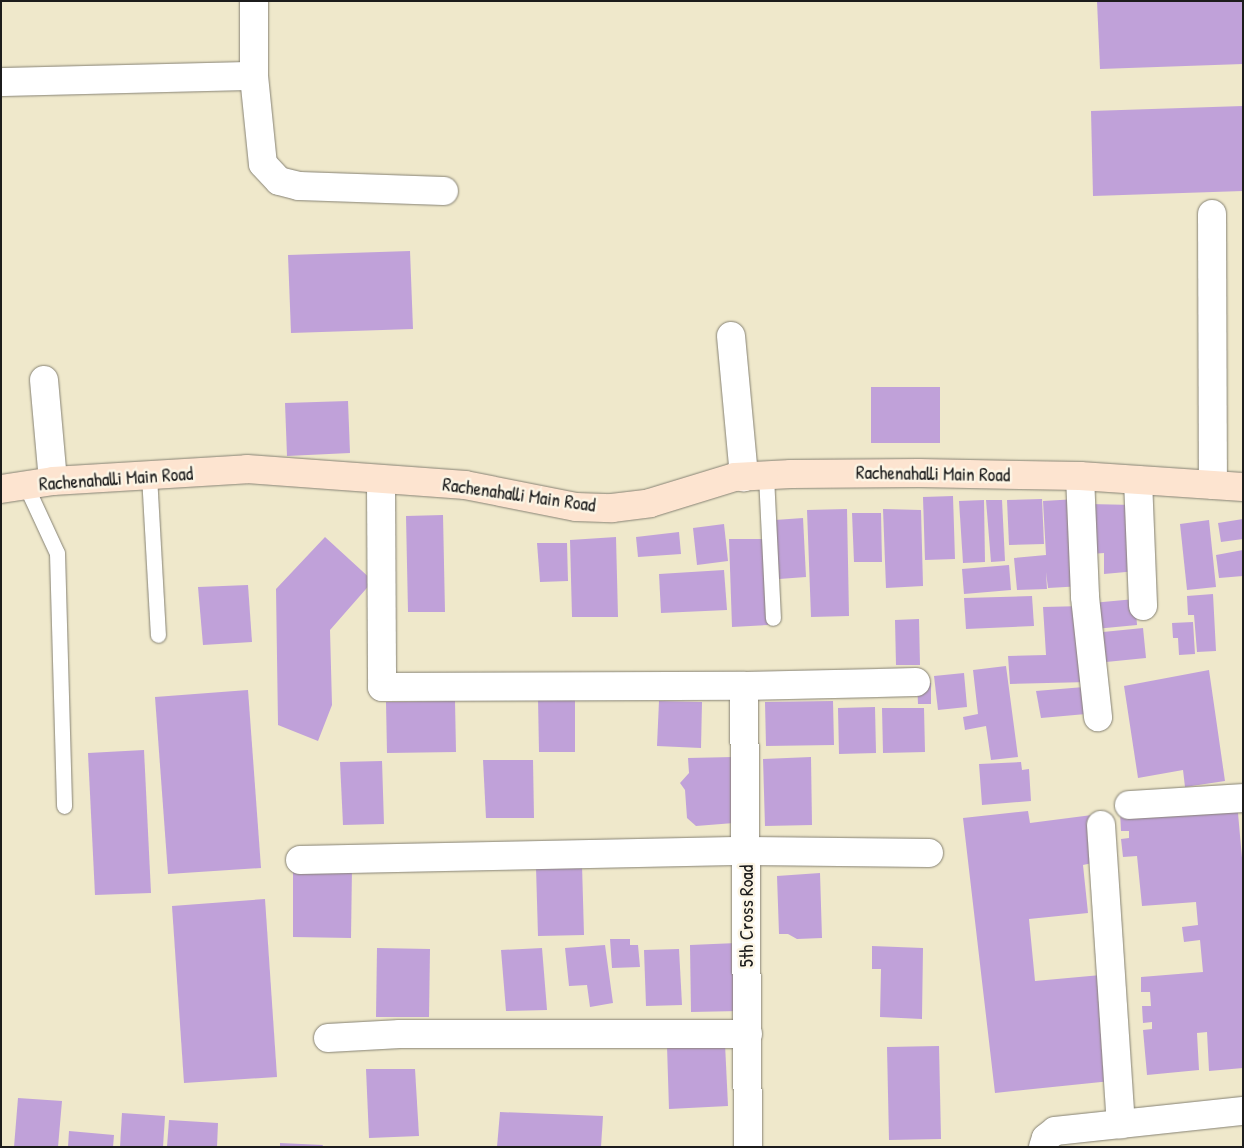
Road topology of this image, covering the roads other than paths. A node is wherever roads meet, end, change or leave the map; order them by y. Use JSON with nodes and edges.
{"nodes":[{"id":1,"x":254,"y":1,"type":"edge"},
{"id":2,"x":254,"y":76,"type":"junction"},
{"id":3,"x":1,"y":82,"type":"edge"},
{"id":4,"x":444,"y":191,"type":"dead end"},
{"id":5,"x":1212,"y":214,"type":"dead end"},
{"id":6,"x":731,"y":336,"type":"dead end"},
{"id":7,"x":44,"y":380,"type":"dead end"},
{"id":8,"x":148,"y":475,"type":"junction"},
{"id":9,"x":755,"y":476,"type":"junction"},
{"id":10,"x":1080,"y":476,"type":"junction"},
{"id":11,"x":53,"y":480,"type":"junction"},
{"id":12,"x":1138,"y":480,"type":"junction"},
{"id":13,"x":381,"y":481,"type":"junction"},
{"id":14,"x":1213,"y":485,"type":"junction"},
{"id":15,"x":14,"y":487,"type":"edge"},
{"id":16,"x":1243,"y":487,"type":"edge"},
{"id":17,"x":1142,"y":606,"type":"dead end"},
{"id":18,"x":774,"y":618,"type":"dead end"},
{"id":19,"x":158,"y":635,"type":"dead end"},
{"id":20,"x":916,"y":682,"type":"dead end"},
{"id":21,"x":744,"y":686,"type":"junction"},
{"id":22,"x":1098,"y":717,"type":"dead end"},
{"id":23,"x":1243,"y":798,"type":"edge"},
{"id":24,"x":1129,"y":805,"type":"dead end"},
{"id":25,"x":64,"y":806,"type":"dead end"},
{"id":26,"x":1100,"y":825,"type":"dead end"},
{"id":27,"x":747,"y":851,"type":"junction"},
{"id":28,"x":929,"y":853,"type":"dead end"},
{"id":29,"x":300,"y":860,"type":"dead end"},
{"id":30,"x":748,"y":1034,"type":"junction"},
{"id":31,"x":328,"y":1038,"type":"dead end"},
{"id":32,"x":1243,"y":1111,"type":"edge"},
{"id":33,"x":1121,"y":1124,"type":"junction"},
{"id":34,"x":748,"y":1147,"type":"edge"},
{"id":35,"x":1043,"y":1147,"type":"edge"}],
"edges":[{"from":1,"to":2,"type":"street"},
{"from":2,"to":3,"type":"street"},
{"from":2,"to":4,"type":"street"},
{"from":5,"to":14,"type":"street"},
{"from":6,"to":9,"type":"street"},
{"from":7,"to":11,"type":"street"},
{"from":8,"to":11,"type":"street","name":"Rachenahalli Main Road"},
{"from":8,"to":13,"type":"street","name":"Rachenahalli Main Road"},
{"from":8,"to":19,"type":"lane"},
{"from":9,"to":10,"type":"street","name":"Rachenahalli Main Road"},
{"from":9,"to":13,"type":"street","name":"Rachenahalli Main Road"},
{"from":9,"to":18,"type":"lane"},
{"from":10,"to":12,"type":"street","name":"Rachenahalli Main Road"},
{"from":10,"to":22,"type":"street"},
{"from":11,"to":15,"type":"street","name":"Rachenahalli Main Road"},
{"from":12,"to":14,"type":"street","name":"Rachenahalli Main Road"},
{"from":12,"to":17,"type":"street"},
{"from":13,"to":21,"type":"street"},
{"from":14,"to":16,"type":"street","name":"Rachenahalli Main Road"},
{"from":15,"to":25,"type":"lane"},
{"from":20,"to":21,"type":"street"},
{"from":21,"to":27,"type":"street","name":"5th Cross Road"},
{"from":23,"to":24,"type":"street"},
{"from":26,"to":33,"type":"street"},
{"from":27,"to":28,"type":"street"},
{"from":27,"to":29,"type":"street"},
{"from":27,"to":30,"type":"street","name":"5th Cross Road"},
{"from":30,"to":31,"type":"street"},
{"from":30,"to":34,"type":"street","name":"5th Cross Road"},
{"from":32,"to":33,"type":"street"},
{"from":33,"to":35,"type":"street"}]}
